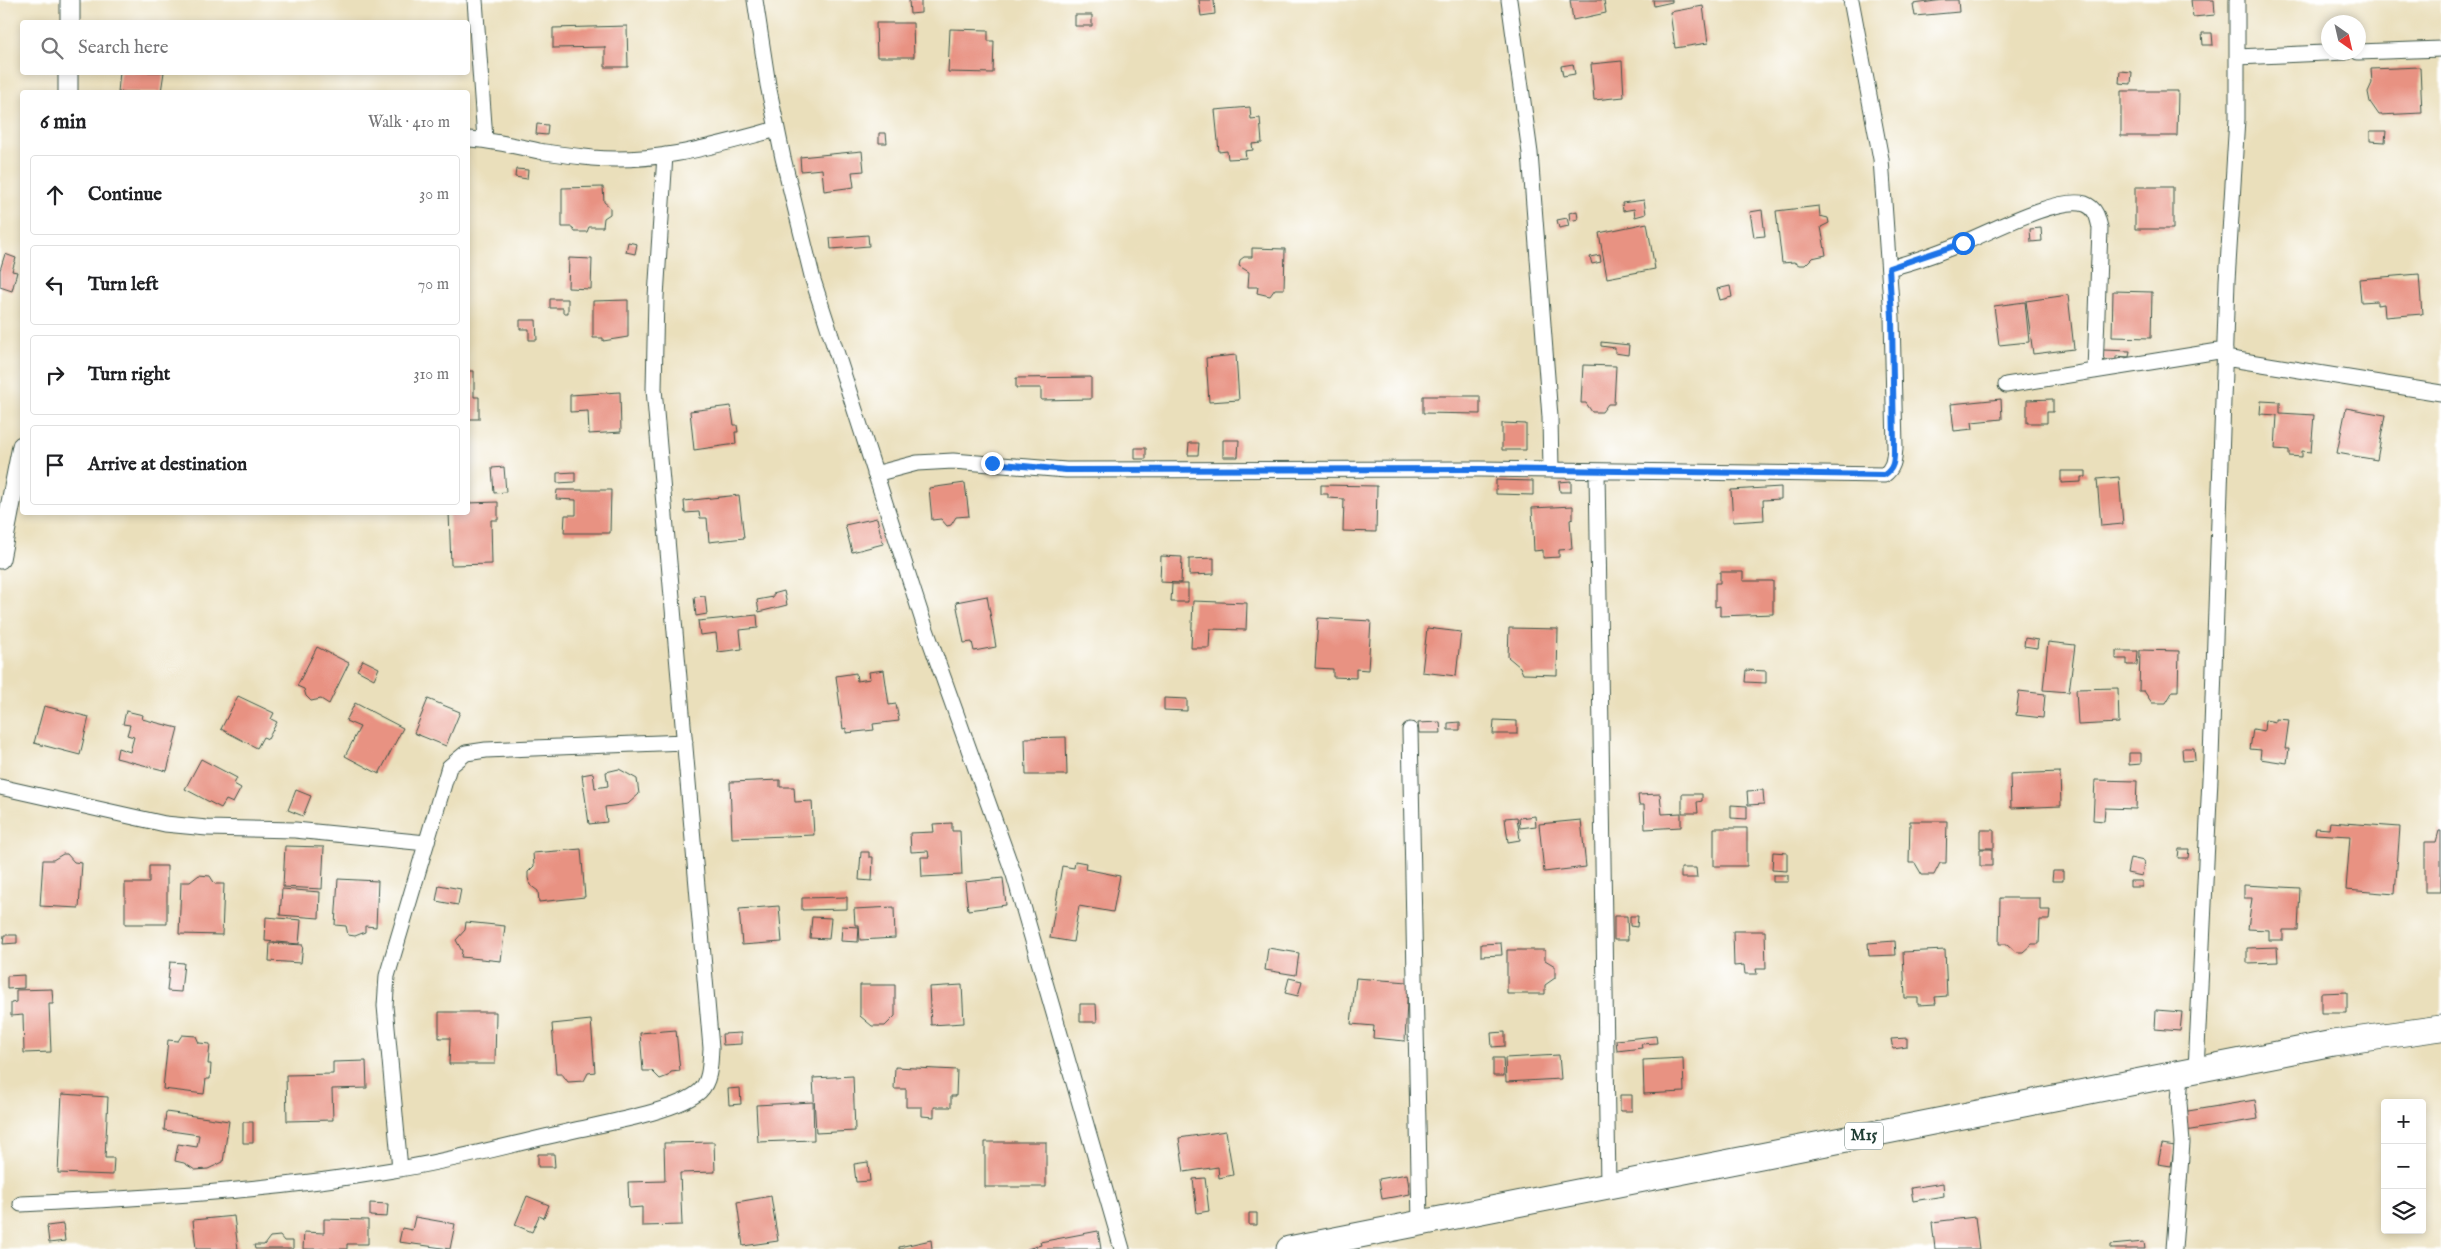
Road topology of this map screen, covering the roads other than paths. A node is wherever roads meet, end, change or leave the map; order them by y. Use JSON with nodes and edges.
{"nodes":[{"id":1,"x":70,"y":0,"type":"edge"},
{"id":2,"x":475,"y":0,"type":"edge"},
{"id":3,"x":755,"y":0,"type":"edge"},
{"id":4,"x":1509,"y":0,"type":"edge"},
{"id":5,"x":1851,"y":0,"type":"edge"},
{"id":6,"x":2237,"y":0,"type":"edge"},
{"id":7,"x":70,"y":20,"type":"edge"},
{"id":8,"x":2441,"y":49,"type":"edge"},
{"id":9,"x":2366,"y":52,"type":"edge"},
{"id":10,"x":2321,"y":53,"type":"edge"},
{"id":11,"x":2237,"y":56,"type":"junction"},
{"id":12,"x":68,"y":75,"type":"edge"},
{"id":13,"x":68,"y":90,"type":"edge"},
{"id":14,"x":777,"y":129,"type":"junction"},
{"id":15,"x":470,"y":139,"type":"edge"},
{"id":16,"x":485,"y":139,"type":"junction"},
{"id":17,"x":665,"y":155,"type":"junction"},
{"id":18,"x":1889,"y":268,"type":"junction"},
{"id":19,"x":2225,"y":354,"type":"junction"},
{"id":20,"x":2095,"y":371,"type":"junction"},
{"id":21,"x":2006,"y":384,"type":"dead end"},
{"id":22,"x":2441,"y":393,"type":"edge"},
{"id":23,"x":20,"y":456,"type":"edge"},
{"id":24,"x":1552,"y":470,"type":"junction"},
{"id":25,"x":1596,"y":471,"type":"junction"},
{"id":26,"x":875,"y":474,"type":"junction"},
{"id":27,"x":0,"y":559,"type":"edge"},
{"id":28,"x":1410,"y":730,"type":"dead end"},
{"id":29,"x":686,"y":742,"type":"junction"},
{"id":30,"x":0,"y":787,"type":"edge"},
{"id":31,"x":426,"y":843,"type":"junction"},
{"id":32,"x":2441,"y":1028,"type":"edge"},
{"id":33,"x":2189,"y":1072,"type":"junction"},
{"id":34,"x":400,"y":1169,"type":"junction"},
{"id":35,"x":1608,"y":1186,"type":"junction"},
{"id":36,"x":21,"y":1204,"type":"dead end"},
{"id":37,"x":1420,"y":1223,"type":"junction"},
{"id":38,"x":1122,"y":1249,"type":"edge"},
{"id":39,"x":1288,"y":1249,"type":"edge"},
{"id":40,"x":2174,"y":1249,"type":"edge"}],
"edges":[{"from":1,"to":7,"type":"street"},
{"from":2,"to":16,"type":"street"},
{"from":3,"to":14,"type":"street"},
{"from":4,"to":24,"type":"street"},
{"from":5,"to":18,"type":"street"},
{"from":6,"to":11,"type":"street"},
{"from":8,"to":9,"type":"street"},
{"from":10,"to":11,"type":"street"},
{"from":11,"to":19,"type":"street"},
{"from":12,"to":13,"type":"street"},
{"from":14,"to":17,"type":"street"},
{"from":14,"to":26,"type":"street"},
{"from":15,"to":16,"type":"street"},
{"from":16,"to":17,"type":"street"},
{"from":17,"to":29,"type":"street"},
{"from":18,"to":20,"type":"street"},
{"from":18,"to":25,"type":"street"},
{"from":19,"to":20,"type":"street"},
{"from":19,"to":22,"type":"street"},
{"from":19,"to":33,"type":"street"},
{"from":20,"to":21,"type":"street"},
{"from":23,"to":27,"type":"street"},
{"from":24,"to":25,"type":"street"},
{"from":24,"to":26,"type":"street"},
{"from":25,"to":35,"type":"street"},
{"from":26,"to":38,"type":"street"},
{"from":28,"to":37,"type":"street"},
{"from":29,"to":31,"type":"street"},
{"from":29,"to":34,"type":"street"},
{"from":30,"to":31,"type":"street"},
{"from":31,"to":34,"type":"street"},
{"from":32,"to":33,"type":"highway","number":"M15"},
{"from":33,"to":35,"type":"highway","number":"M15"},
{"from":33,"to":40,"type":"street"},
{"from":34,"to":36,"type":"street"},
{"from":35,"to":37,"type":"highway","number":"M15"},
{"from":37,"to":39,"type":"highway","number":"M15"}]}
